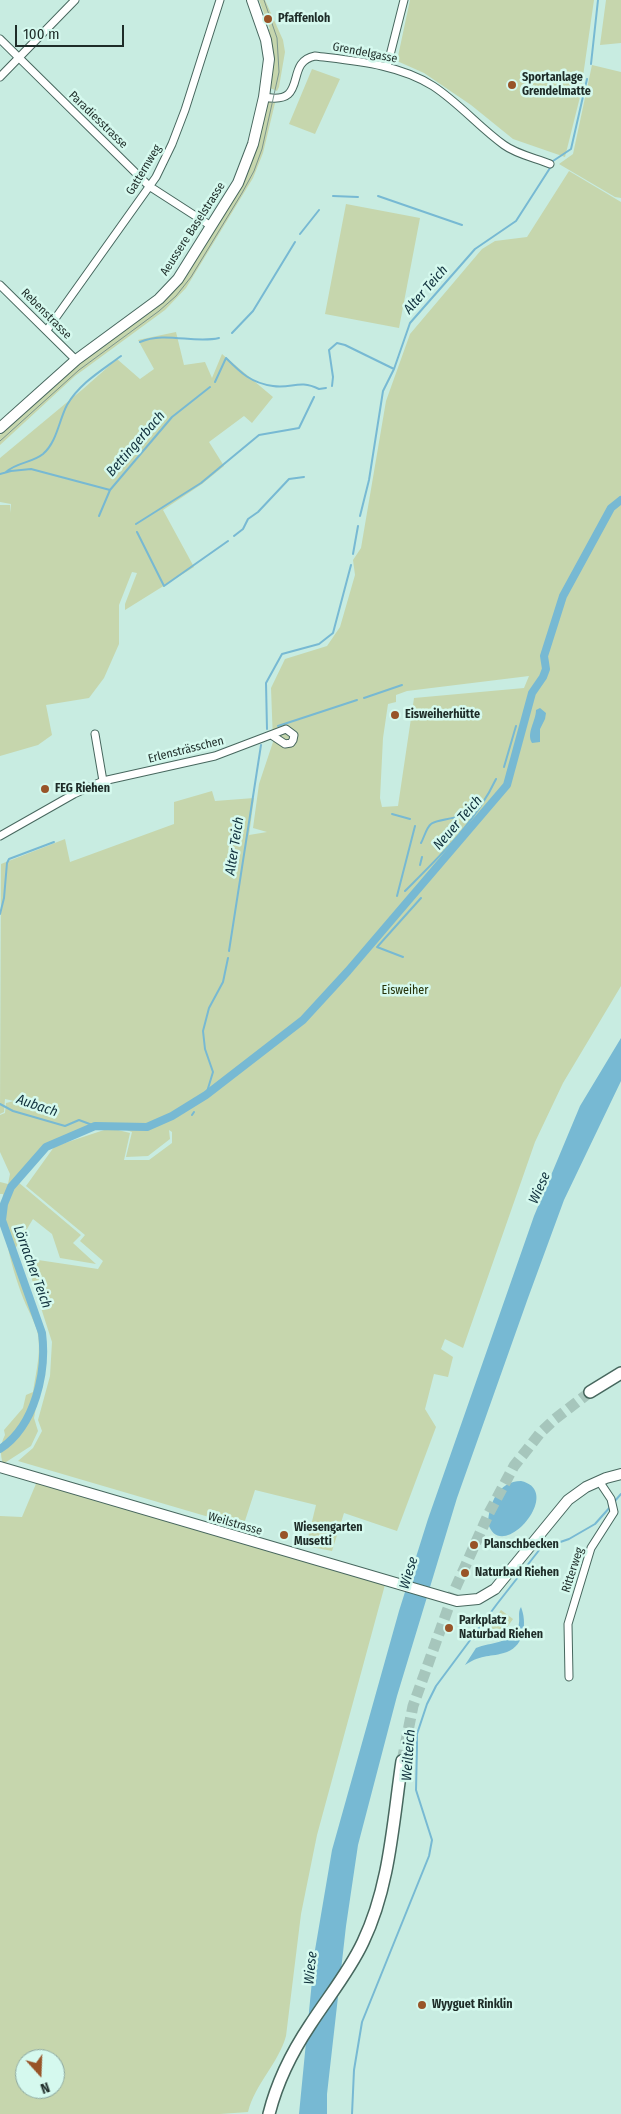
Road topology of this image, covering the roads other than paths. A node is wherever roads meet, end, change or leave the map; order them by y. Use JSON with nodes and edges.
{"nodes":[{"id":1,"x":75,"y":0,"type":"edge"},
{"id":2,"x":220,"y":0,"type":"edge"},
{"id":3,"x":252,"y":0,"type":"edge"},
{"id":4,"x":404,"y":0,"type":"edge"},
{"id":5,"x":0,"y":39,"type":"edge"},
{"id":6,"x":19,"y":58,"type":"junction"},
{"id":7,"x":386,"y":67,"type":"junction"},
{"id":8,"x":0,"y":77,"type":"edge"},
{"id":9,"x":264,"y":97,"type":"junction"},
{"id":10,"x":550,"y":164,"type":"dead end"},
{"id":11,"x":150,"y":186,"type":"junction"},
{"id":12,"x":212,"y":226,"type":"junction"},
{"id":13,"x":0,"y":285,"type":"edge"},
{"id":14,"x":47,"y":330,"type":"junction"},
{"id":15,"x":76,"y":360,"type":"junction"},
{"id":16,"x":1,"y":425,"type":"edge"},
{"id":17,"x":95,"y":734,"type":"dead end"},
{"id":18,"x":273,"y":736,"type":"dead end"},
{"id":19,"x":103,"y":781,"type":"junction"},
{"id":20,"x":0,"y":836,"type":"edge"},
{"id":21,"x":621,"y":1373,"type":"edge"},
{"id":22,"x":590,"y":1392,"type":"tunnel mouth"},
{"id":23,"x":0,"y":1467,"type":"edge"},
{"id":24,"x":621,"y":1474,"type":"edge"},
{"id":25,"x":599,"y":1480,"type":"junction"},
{"id":26,"x":569,"y":1677,"type":"dead end"},
{"id":27,"x":402,"y":1761,"type":"tunnel mouth"},
{"id":28,"x":269,"y":2114,"type":"edge"}],
"edges":[{"from":1,"to":6,"type":"street"},
{"from":2,"to":11,"type":"street","name":"Gatternweg"},
{"from":3,"to":9,"type":"street","name":"Aeussere Baselstrasse"},
{"from":4,"to":7,"type":"street"},
{"from":5,"to":6,"type":"street","name":"Paradiesstrasse"},
{"from":6,"to":8,"type":"street"},
{"from":6,"to":11,"type":"street","name":"Paradiesstrasse"},
{"from":7,"to":9,"type":"street","name":"Grendelgasse"},
{"from":7,"to":10,"type":"street","name":"Grendelgasse"},
{"from":9,"to":12,"type":"street","name":"Aeussere Baselstrasse"},
{"from":11,"to":12,"type":"street","name":"Paradiesstrasse"},
{"from":11,"to":14,"type":"street","name":"Gatternweg"},
{"from":12,"to":15,"type":"street","name":"Aeussere Baselstrasse"},
{"from":13,"to":14,"type":"street","name":"Rebenstrasse"},
{"from":14,"to":15,"type":"street","name":"Rebenstrasse"},
{"from":15,"to":16,"type":"street","name":"Aeussere Baselstrasse"},
{"from":17,"to":19,"type":"street"},
{"from":18,"to":19,"type":"street","name":"Erlensträsschen"},
{"from":19,"to":20,"type":"street","name":"Erlensträsschen"},
{"from":21,"to":22,"type":"main road"},
{"from":23,"to":25,"type":"street","name":"Weilstrasse"},
{"from":24,"to":25,"type":"street","name":"Weilstrasse"},
{"from":25,"to":26,"type":"street","name":"Ritterweg"},
{"from":27,"to":28,"type":"main road"}]}
